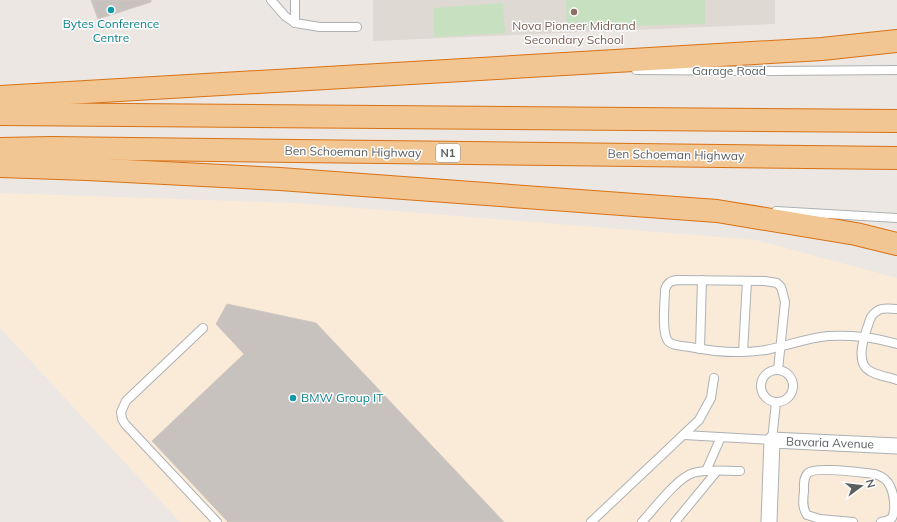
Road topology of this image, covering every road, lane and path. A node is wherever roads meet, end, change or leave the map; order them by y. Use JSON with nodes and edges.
{"nodes":[{"id":1,"x":271,"y":0,"type":"edge"},
{"id":2,"x":295,"y":0,"type":"edge"},
{"id":3,"x":295,"y":23,"type":"junction"},
{"id":4,"x":358,"y":27,"type":"dead end"},
{"id":5,"x":897,"y":41,"type":"edge"},
{"id":6,"x":562,"y":65,"type":"junction"},
{"id":7,"x":897,"y":70,"type":"edge"},
{"id":8,"x":0,"y":97,"type":"edge"},
{"id":9,"x":0,"y":114,"type":"edge"},
{"id":10,"x":897,"y":121,"type":"edge"},
{"id":11,"x":0,"y":149,"type":"edge"},
{"id":12,"x":897,"y":158,"type":"edge"},
{"id":13,"x":0,"y":166,"type":"edge"},
{"id":14,"x":717,"y":211,"type":"junction"},
{"id":15,"x":897,"y":218,"type":"edge"},
{"id":16,"x":897,"y":244,"type":"edge"},
{"id":17,"x":702,"y":280,"type":"junction"},
{"id":18,"x":747,"y":281,"type":"junction"},
{"id":19,"x":897,"y":309,"type":"edge"},
{"id":20,"x":203,"y":328,"type":"dead end"},
{"id":21,"x":865,"y":336,"type":"junction"},
{"id":22,"x":897,"y":344,"type":"edge"},
{"id":23,"x":780,"y":347,"type":"junction"},
{"id":24,"x":700,"y":349,"type":"junction"},
{"id":25,"x":743,"y":352,"type":"junction"},
{"id":26,"x":778,"y":370,"type":"junction"},
{"id":27,"x":714,"y":378,"type":"dead end"},
{"id":28,"x":897,"y":380,"type":"edge"},
{"id":29,"x":776,"y":402,"type":"junction"},
{"id":30,"x":684,"y":435,"type":"junction"},
{"id":31,"x":721,"y":437,"type":"junction"},
{"id":32,"x":772,"y":440,"type":"junction"},
{"id":33,"x":897,"y":446,"type":"edge"},
{"id":34,"x":706,"y":471,"type":"junction"},
{"id":35,"x":717,"y":471,"type":"junction"},
{"id":36,"x":740,"y":471,"type":"dead end"},
{"id":37,"x":893,"y":485,"type":"edge"},
{"id":38,"x":217,"y":522,"type":"edge"},
{"id":39,"x":591,"y":522,"type":"edge"},
{"id":40,"x":642,"y":522,"type":"edge"},
{"id":41,"x":676,"y":522,"type":"edge"},
{"id":42,"x":769,"y":522,"type":"edge"},
{"id":43,"x":853,"y":522,"type":"edge"},
{"id":44,"x":881,"y":522,"type":"edge"}],
"edges":[{"from":1,"to":3,"type":"lane"},
{"from":2,"to":3,"type":"lane"},
{"from":3,"to":4,"type":"lane"},
{"from":5,"to":6,"type":"highway"},
{"from":6,"to":7,"type":"lane","name":"Garage Road"},
{"from":6,"to":8,"type":"highway"},
{"from":9,"to":10,"type":"highway"},
{"from":11,"to":12,"type":"highway","name":"Ben Schoeman Highway","number":"N1"},
{"from":13,"to":14,"type":"highway"},
{"from":14,"to":15,"type":"lane"},
{"from":14,"to":16,"type":"highway"},
{"from":17,"to":18,"type":"lane"},
{"from":17,"to":24,"type":"lane"},
{"from":17,"to":24,"type":"lane"},
{"from":18,"to":23,"type":"lane"},
{"from":18,"to":25,"type":"lane"},
{"from":19,"to":21,"type":"lane"},
{"from":20,"to":38,"type":"lane"},
{"from":21,"to":22,"type":"lane"},
{"from":21,"to":23,"type":"lane"},
{"from":21,"to":28,"type":"lane"},
{"from":23,"to":25,"type":"lane"},
{"from":23,"to":26,"type":"lane"},
{"from":24,"to":25,"type":"lane"},
{"from":26,"to":29,"type":"lane"},
{"from":26,"to":29,"type":"lane"},
{"from":27,"to":30,"type":"lane"},
{"from":29,"to":32,"type":"lane"},
{"from":30,"to":31,"type":"lane"},
{"from":30,"to":39,"type":"lane"},
{"from":31,"to":32,"type":"lane"},
{"from":31,"to":34,"type":"lane"},
{"from":32,"to":33,"type":"street","name":"Bavaria Avenue"},
{"from":32,"to":42,"type":"street","name":"Bavaria Avenue"},
{"from":34,"to":35,"type":"lane"},
{"from":34,"to":40,"type":"lane"},
{"from":35,"to":36,"type":"lane"},
{"from":35,"to":41,"type":"lane"},
{"from":37,"to":43,"type":"lane"},
{"from":37,"to":44,"type":"lane"}]}
